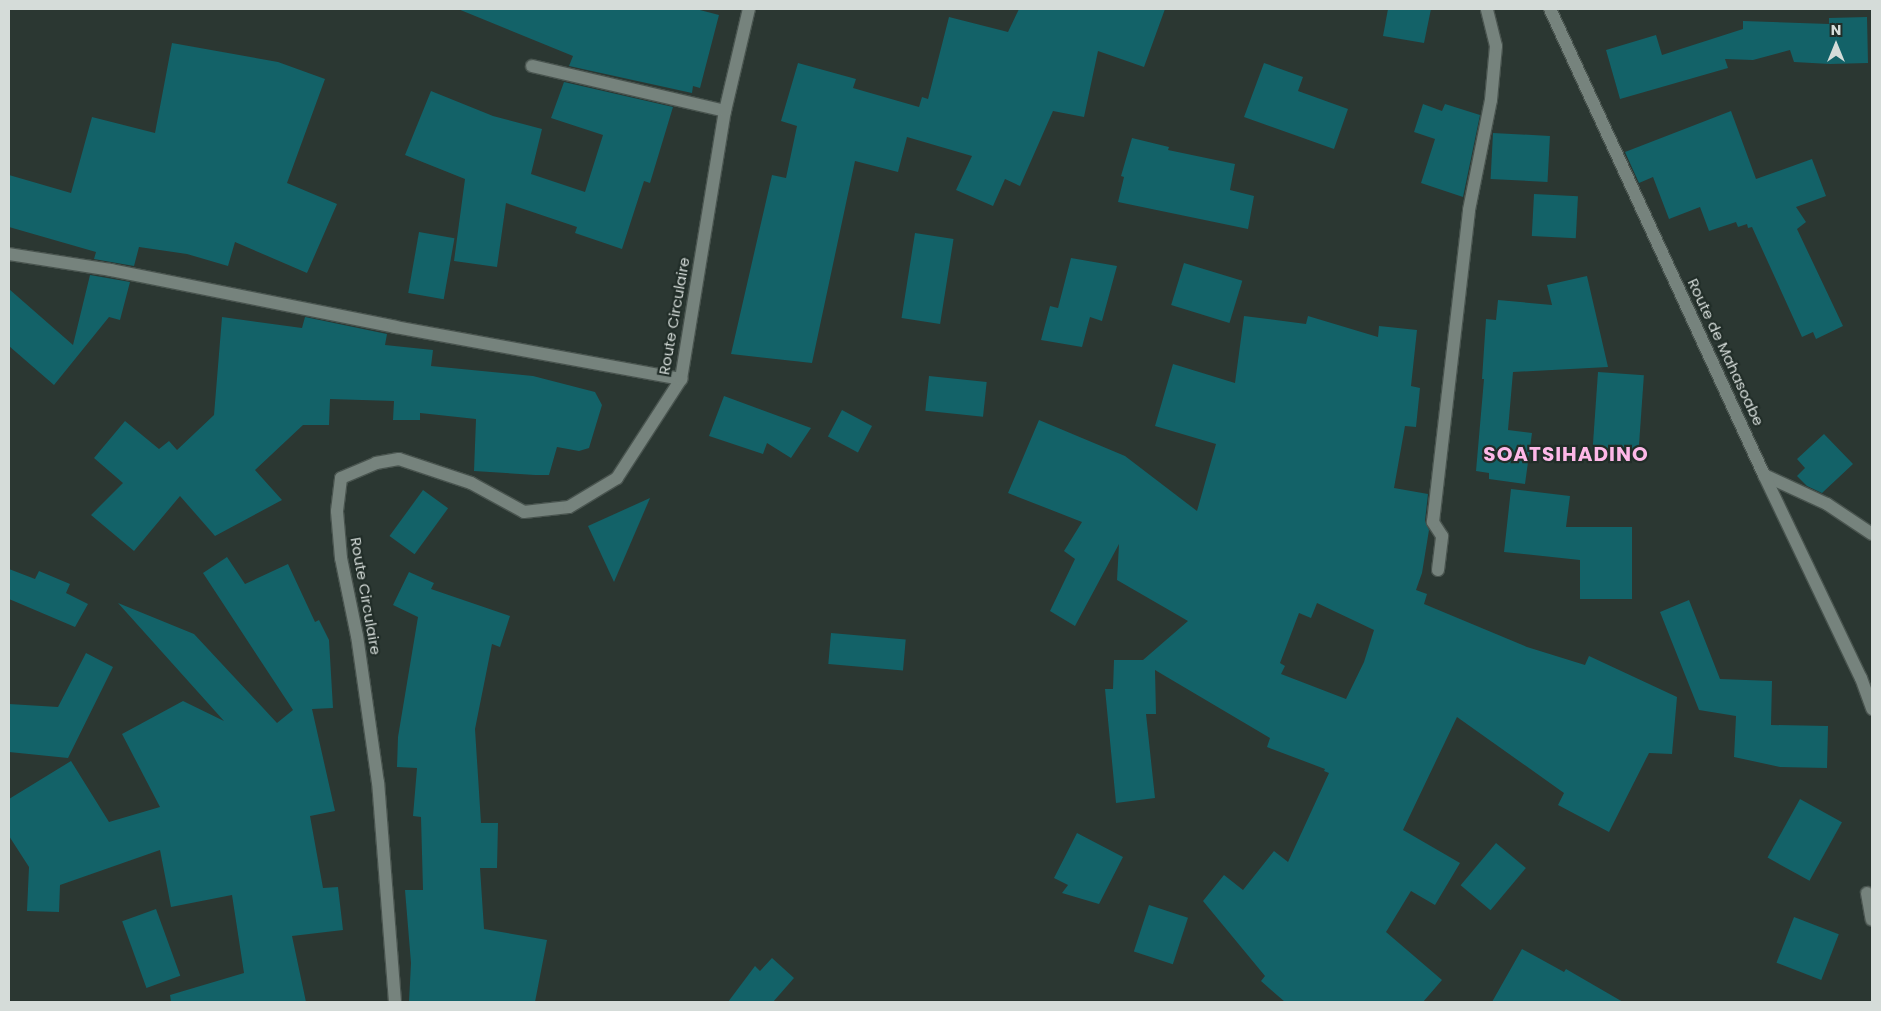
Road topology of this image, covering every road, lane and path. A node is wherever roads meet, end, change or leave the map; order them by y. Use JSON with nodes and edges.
{"nodes":[{"id":1,"x":749,"y":9,"type":"edge"},
{"id":2,"x":1487,"y":9,"type":"edge"},
{"id":3,"x":1550,"y":9,"type":"edge"},
{"id":4,"x":532,"y":66,"type":"dead end"},
{"id":5,"x":725,"y":111,"type":"junction"},
{"id":6,"x":9,"y":254,"type":"edge"},
{"id":7,"x":681,"y":379,"type":"junction"},
{"id":8,"x":1764,"y":475,"type":"junction"},
{"id":9,"x":1872,"y":534,"type":"edge"},
{"id":10,"x":1438,"y":570,"type":"dead end"},
{"id":11,"x":1872,"y":709,"type":"edge"},
{"id":12,"x":1867,"y":893,"type":"dead end"},
{"id":13,"x":1872,"y":920,"type":"edge"},
{"id":14,"x":395,"y":1002,"type":"edge"}],
"edges":[{"from":1,"to":5,"type":"street","name":"Route Circulaire"},
{"from":2,"to":10,"type":"street"},
{"from":3,"to":8,"type":"street","name":"Route de Mahasoabe"},
{"from":4,"to":5,"type":"street"},
{"from":5,"to":7,"type":"street","name":"Route Circulaire"},
{"from":6,"to":7,"type":"street"},
{"from":7,"to":14,"type":"street","name":"Route Circulaire"},
{"from":8,"to":9,"type":"street"},
{"from":8,"to":11,"type":"street","name":"Route de Mahasoabe"},
{"from":12,"to":13,"type":"street"}]}
